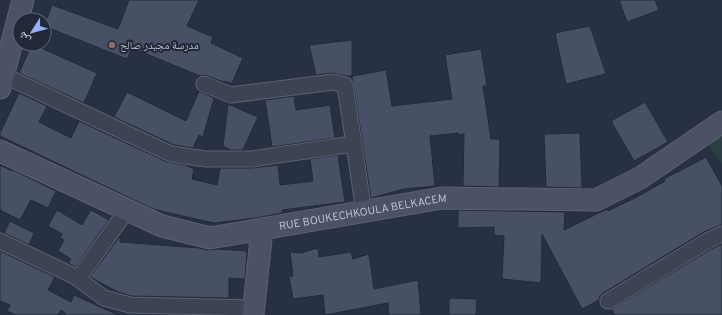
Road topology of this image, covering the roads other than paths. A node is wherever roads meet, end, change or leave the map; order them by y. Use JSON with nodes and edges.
{"nodes":[{"id":1,"x":23,"y":0,"type":"edge"},
{"id":2,"x":2,"y":81,"type":"edge"},
{"id":3,"x":204,"y":84,"type":"dead end"},
{"id":4,"x":722,"y":122,"type":"edge"},
{"id":5,"x":353,"y":144,"type":"junction"},
{"id":6,"x":0,"y":151,"type":"edge"},
{"id":7,"x":126,"y":210,"type":"junction"},
{"id":8,"x":364,"y":212,"type":"junction"},
{"id":9,"x":262,"y":229,"type":"junction"},
{"id":10,"x":722,"y":234,"type":"edge"},
{"id":11,"x":0,"y":241,"type":"edge"},
{"id":12,"x":78,"y":279,"type":"junction"},
{"id":13,"x":608,"y":301,"type":"dead end"},
{"id":14,"x":254,"y":312,"type":"edge"}],
"edges":[{"from":1,"to":2,"type":"street"},
{"from":2,"to":5,"type":"street"},
{"from":3,"to":5,"type":"street"},
{"from":4,"to":8,"type":"street","name":"RUE BOUKECHKOULA BELKACEM"},
{"from":5,"to":8,"type":"street"},
{"from":6,"to":7,"type":"street","name":"RUE BOUKECHKOULA BELKACEM"},
{"from":7,"to":9,"type":"street","name":"RUE BOUKECHKOULA BELKACEM"},
{"from":7,"to":12,"type":"street"},
{"from":8,"to":9,"type":"street","name":"RUE BOUKECHKOULA BELKACEM"},
{"from":9,"to":14,"type":"street"},
{"from":10,"to":13,"type":"street"},
{"from":11,"to":12,"type":"street"},
{"from":12,"to":14,"type":"street"}]}
